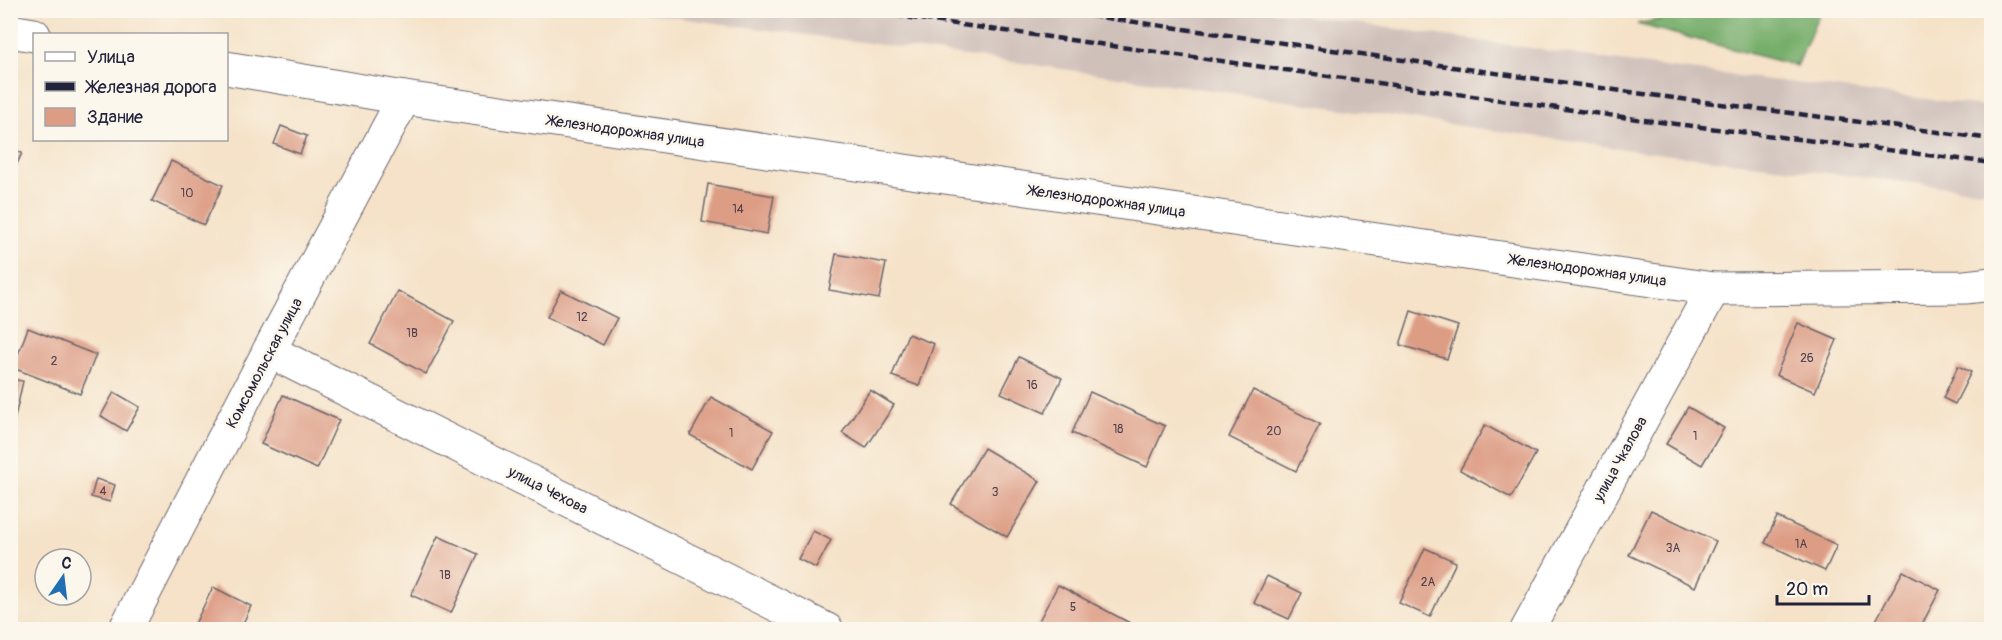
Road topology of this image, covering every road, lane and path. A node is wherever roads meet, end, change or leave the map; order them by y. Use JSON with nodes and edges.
{"nodes":[{"id":1,"x":10,"y":31,"type":"edge"},
{"id":2,"x":33,"y":35,"type":"edge"},
{"id":3,"x":228,"y":68,"type":"edge"},
{"id":4,"x":404,"y":98,"type":"junction"},
{"id":5,"x":1992,"y":284,"type":"edge"},
{"id":6,"x":1713,"y":289,"type":"junction"},
{"id":7,"x":269,"y":351,"type":"junction"},
{"id":8,"x":125,"y":630,"type":"edge"},
{"id":9,"x":827,"y":630,"type":"edge"},
{"id":10,"x":1527,"y":630,"type":"edge"}],
"edges":[{"from":1,"to":2,"type":"street"},
{"from":3,"to":4,"type":"street","name":"Железнодорожная улица"},
{"from":4,"to":6,"type":"street","name":"Железнодорожная улица"},
{"from":4,"to":7,"type":"street","name":"Комсомольская улица"},
{"from":5,"to":6,"type":"street","name":"Железнодорожная улица"},
{"from":6,"to":10,"type":"street","name":"улица Чкалова"},
{"from":7,"to":8,"type":"street","name":"Комсомольская улица"},
{"from":7,"to":9,"type":"street","name":"улица Чехова"}]}
